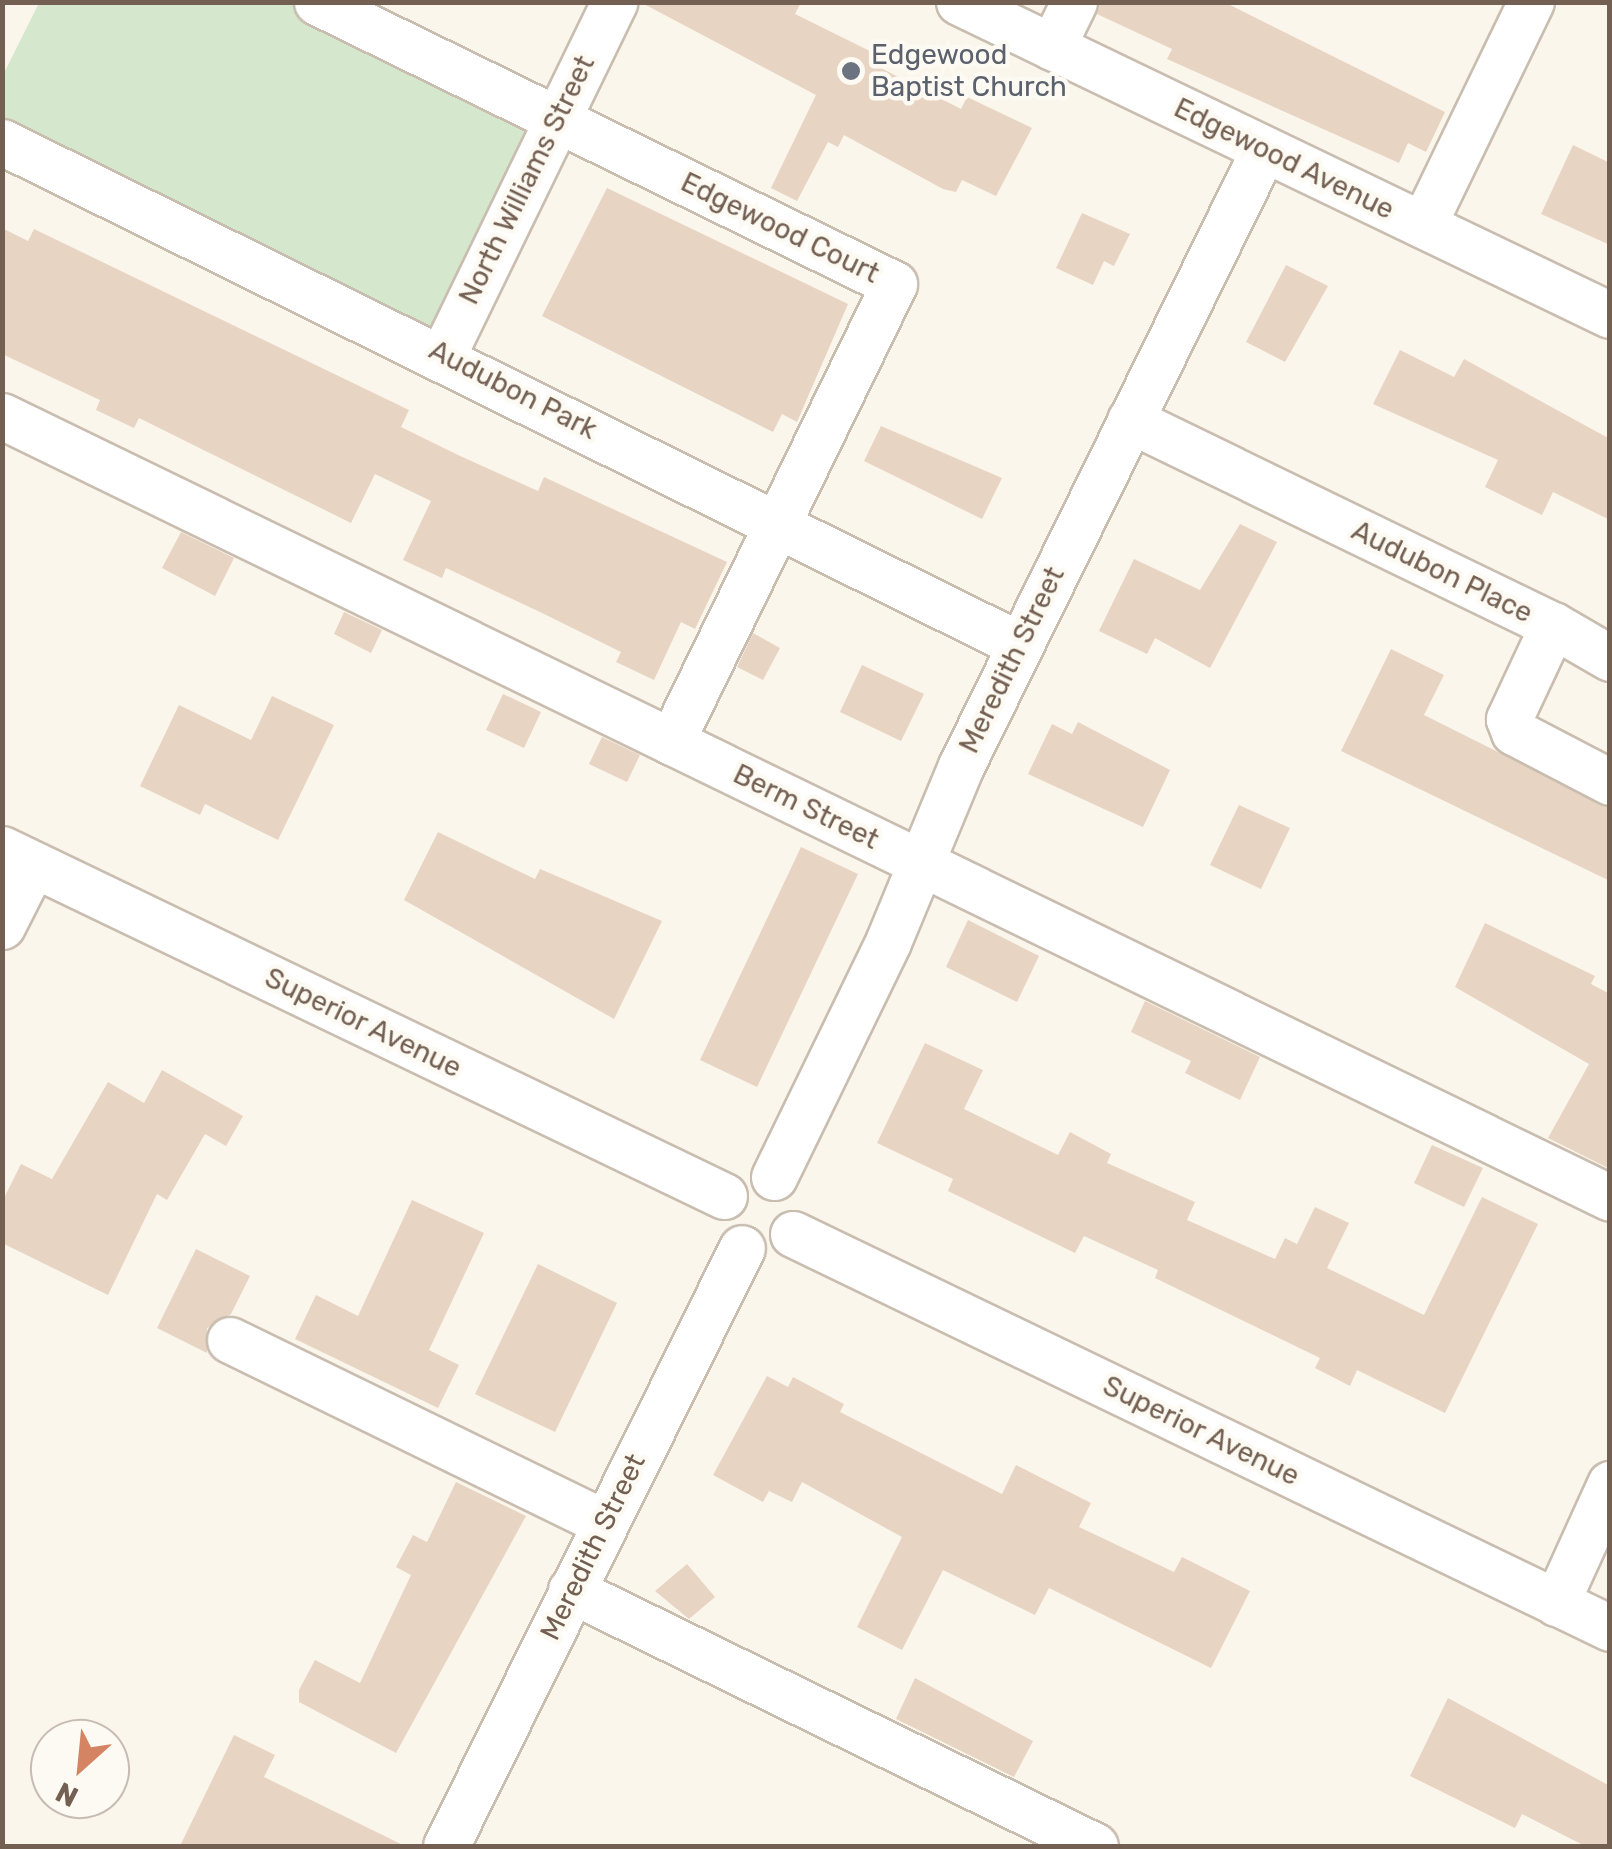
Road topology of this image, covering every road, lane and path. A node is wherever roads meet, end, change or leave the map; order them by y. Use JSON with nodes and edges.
{"nodes":[{"id":1,"x":317,"y":2,"type":"edge"},
{"id":2,"x":614,"y":2,"type":"edge"},
{"id":3,"x":959,"y":2,"type":"edge"},
{"id":4,"x":1074,"y":2,"type":"edge"},
{"id":5,"x":1530,"y":3,"type":"edge"},
{"id":6,"x":1052,"y":47,"type":"junction"},
{"id":7,"x":554,"y":118,"type":"junction"},
{"id":8,"x":2,"y":142,"type":"edge"},
{"id":9,"x":1264,"y":149,"type":"junction"},
{"id":10,"x":1423,"y":225,"type":"junction"},
{"id":11,"x":1610,"y":315,"type":"edge"},
{"id":12,"x":441,"y":359,"type":"junction"},
{"id":13,"x":2,"y":416,"type":"edge"},
{"id":14,"x":1130,"y":420,"type":"junction"},
{"id":15,"x":780,"y":520,"type":"junction"},
{"id":16,"x":1553,"y":625,"type":"junction"},
{"id":17,"x":1020,"y":645,"type":"junction"},
{"id":18,"x":1610,"y":658,"type":"edge"},
{"id":19,"x":672,"y":742,"type":"junction"},
{"id":20,"x":1610,"y":782,"type":"edge"},
{"id":21,"x":18,"y":857,"type":"edge"},
{"id":22,"x":921,"y":863,"type":"junction"},
{"id":23,"x":2,"y":926,"type":"edge"},
{"id":24,"x":774,"y":1177,"type":"junction"},
{"id":25,"x":724,"y":1196,"type":"junction"},
{"id":26,"x":1610,"y":1198,"type":"edge"},
{"id":27,"x":793,"y":1234,"type":"junction"},
{"id":28,"x":742,"y":1248,"type":"junction"},
{"id":29,"x":230,"y":1340,"type":"dead end"},
{"id":30,"x":1610,"y":1484,"type":"edge"},
{"id":31,"x":604,"y":1523,"type":"junction"},
{"id":32,"x":571,"y":1590,"type":"junction"},
{"id":33,"x":1556,"y":1603,"type":"junction"},
{"id":34,"x":1610,"y":1628,"type":"edge"},
{"id":35,"x":446,"y":1846,"type":"edge"},
{"id":36,"x":1095,"y":1846,"type":"edge"}],
"edges":[{"from":1,"to":7,"type":"street","name":"Edgewood Court"},
{"from":2,"to":7,"type":"street","name":"North Williams Street"},
{"from":3,"to":6,"type":"street","name":"Edgewood Avenue"},
{"from":4,"to":6,"type":"street"},
{"from":5,"to":10,"type":"street"},
{"from":6,"to":9,"type":"street","name":"Edgewood Avenue"},
{"from":7,"to":12,"type":"street","name":"North Williams Street"},
{"from":7,"to":15,"type":"street","name":"Edgewood Court"},
{"from":8,"to":12,"type":"street","name":"Audubon Park"},
{"from":9,"to":10,"type":"street","name":"Edgewood Avenue"},
{"from":9,"to":14,"type":"street","name":"Meredith Street"},
{"from":10,"to":11,"type":"street","name":"Edgewood Avenue"},
{"from":12,"to":15,"type":"street","name":"Audubon Park"},
{"from":13,"to":19,"type":"street","name":"Berm Street"},
{"from":14,"to":16,"type":"street","name":"Audubon Place"},
{"from":14,"to":17,"type":"street","name":"Meredith Street"},
{"from":15,"to":17,"type":"street","name":"Audubon Park"},
{"from":15,"to":19,"type":"street","name":"Edgewood Court"},
{"from":16,"to":18,"type":"street"},
{"from":16,"to":20,"type":"street","name":"Audubon Place"},
{"from":17,"to":22,"type":"street","name":"Meredith Street"},
{"from":19,"to":22,"type":"street","name":"Berm Street"},
{"from":21,"to":23,"type":"street"},
{"from":21,"to":25,"type":"street","name":"Superior Avenue"},
{"from":22,"to":24,"type":"street","name":"Meredith Street"},
{"from":22,"to":26,"type":"street","name":"Berm Street"},
{"from":24,"to":25,"type":"street"},
{"from":24,"to":27,"type":"street"},
{"from":25,"to":28,"type":"street"},
{"from":27,"to":28,"type":"street"},
{"from":27,"to":33,"type":"street","name":"Superior Avenue"},
{"from":28,"to":31,"type":"street","name":"Meredith Street"},
{"from":29,"to":31,"type":"street"},
{"from":30,"to":33,"type":"street"},
{"from":31,"to":32,"type":"street","name":"Meredith Street"},
{"from":32,"to":35,"type":"street","name":"Meredith Street"},
{"from":32,"to":36,"type":"street"},
{"from":33,"to":34,"type":"street","name":"Superior Avenue"}]}
